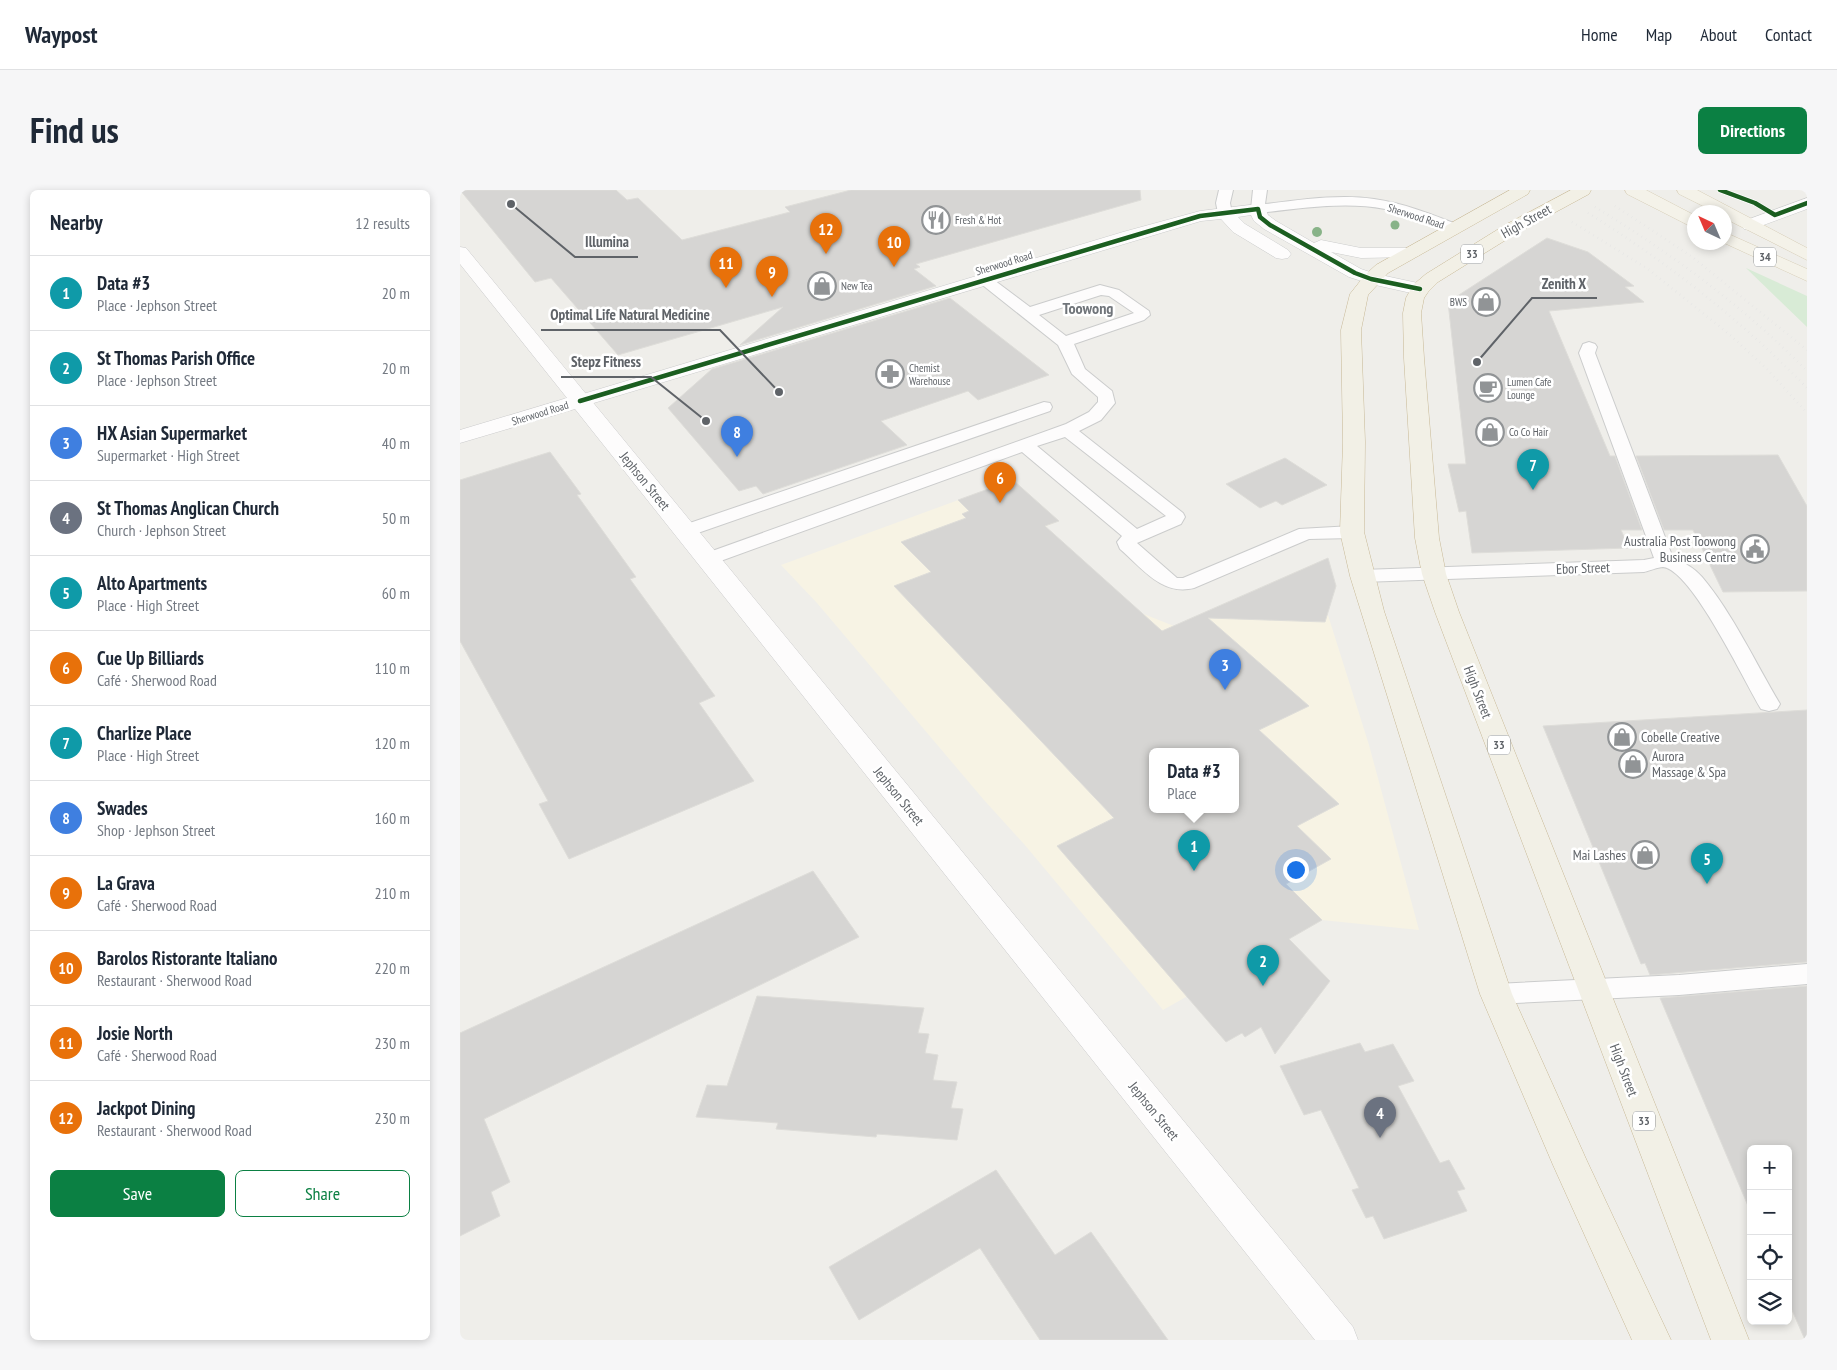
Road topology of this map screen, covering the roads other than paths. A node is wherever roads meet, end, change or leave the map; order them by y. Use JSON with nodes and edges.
{"nodes":[{"id":1,"x":1226,"y":190,"type":"edge"},
{"id":2,"x":1260,"y":190,"type":"edge"},
{"id":3,"x":1522,"y":190,"type":"edge"},
{"id":4,"x":1583,"y":190,"type":"edge"},
{"id":5,"x":1633,"y":190,"type":"edge"},
{"id":6,"x":1685,"y":190,"type":"edge"},
{"id":7,"x":1807,"y":203,"type":"edge"},
{"id":8,"x":1258,"y":209,"type":"junction"},
{"id":9,"x":1225,"y":213,"type":"junction"},
{"id":10,"x":1687,"y":217,"type":"edge"},
{"id":11,"x":1750,"y":225,"type":"junction"},
{"id":12,"x":1454,"y":228,"type":"junction"},
{"id":13,"x":1282,"y":233,"type":"junction"},
{"id":14,"x":1732,"y":241,"type":"edge"},
{"id":15,"x":460,"y":252,"type":"edge"},
{"id":16,"x":1412,"y":252,"type":"junction"},
{"id":17,"x":1807,"y":255,"type":"edge"},
{"id":18,"x":1296,"y":262,"type":"dead end"},
{"id":19,"x":1807,"y":276,"type":"edge"},
{"id":20,"x":985,"y":280,"type":"junction"},
{"id":21,"x":1360,"y":285,"type":"junction"},
{"id":22,"x":1417,"y":294,"type":"junction"},
{"id":23,"x":1028,"y":313,"type":"junction"},
{"id":24,"x":1064,"y":342,"type":"junction"},
{"id":25,"x":1589,"y":347,"type":"dead end"},
{"id":26,"x":580,"y":401,"type":"junction"},
{"id":27,"x":1044,"y":406,"type":"dead end"},
{"id":28,"x":1067,"y":430,"type":"junction"},
{"id":29,"x":460,"y":437,"type":"edge"},
{"id":30,"x":1025,"y":445,"type":"junction"},
{"id":31,"x":685,"y":531,"type":"junction"},
{"id":32,"x":1352,"y":532,"type":"junction"},
{"id":33,"x":1135,"y":537,"type":"junction"},
{"id":34,"x":708,"y":559,"type":"junction"},
{"id":35,"x":1666,"y":561,"type":"junction"},
{"id":36,"x":1434,"y":574,"type":"junction"},
{"id":37,"x":1362,"y":576,"type":"junction"},
{"id":38,"x":1769,"y":704,"type":"dead end"},
{"id":39,"x":1807,"y":974,"type":"edge"},
{"id":40,"x":1592,"y":988,"type":"junction"},
{"id":41,"x":1496,"y":994,"type":"junction"},
{"id":42,"x":1339,"y":1340,"type":"edge"},
{"id":43,"x":1652,"y":1340,"type":"edge"},
{"id":44,"x":1730,"y":1340,"type":"edge"}],
"edges":[{"from":1,"to":9,"type":"lane"},
{"from":2,"to":8,"type":"lane"},
{"from":3,"to":12,"type":"highway","name":"High Street","number":"33"},
{"from":4,"to":22,"type":"highway","name":"High Street","number":"33"},
{"from":5,"to":10,"type":"main road"},
{"from":6,"to":11,"type":"main road","number":"34"},
{"from":7,"to":11,"type":"main road"},
{"from":8,"to":9,"type":"main road","name":"Sherwood Road"},
{"from":8,"to":12,"type":"lane","name":"Sherwood Road"},
{"from":8,"to":13,"type":"main road"},
{"from":9,"to":18,"type":"main road"},
{"from":9,"to":20,"type":"main road","name":"Sherwood Road"},
{"from":11,"to":17,"type":"main road","number":"34"},
{"from":12,"to":16,"type":"highway","name":"High Street","number":"33"},
{"from":13,"to":16,"type":"main road"},
{"from":13,"to":21,"type":"main road"},
{"from":14,"to":19,"type":"main road","number":"34"},
{"from":15,"to":26,"type":"main road","name":"Jephson Street"},
{"from":16,"to":21,"type":"highway","name":"High Street","number":"33"},
{"from":20,"to":23,"type":"lane"},
{"from":20,"to":26,"type":"main road","name":"Sherwood Road"},
{"from":21,"to":22,"type":"main road"},
{"from":21,"to":32,"type":"highway"},
{"from":22,"to":36,"type":"highway","name":"High Street","number":"33"},
{"from":23,"to":24,"type":"lane"},
{"from":23,"to":24,"type":"lane"},
{"from":24,"to":28,"type":"lane"},
{"from":25,"to":35,"type":"lane"},
{"from":26,"to":29,"type":"main road","name":"Sherwood Road"},
{"from":26,"to":31,"type":"main road","name":"Jephson Street"},
{"from":27,"to":31,"type":"lane"},
{"from":28,"to":30,"type":"lane"},
{"from":28,"to":33,"type":"lane"},
{"from":30,"to":33,"type":"lane"},
{"from":30,"to":34,"type":"lane"},
{"from":31,"to":34,"type":"main road","name":"Jephson Street"},
{"from":32,"to":33,"type":"lane"},
{"from":32,"to":37,"type":"highway"},
{"from":34,"to":42,"type":"main road","name":"Jephson Street"},
{"from":35,"to":36,"type":"lane","name":"Ebor Street"},
{"from":35,"to":38,"type":"lane"},
{"from":36,"to":37,"type":"lane","name":"Ebor Street"},
{"from":36,"to":40,"type":"highway","name":"High Street","number":"33"},
{"from":37,"to":41,"type":"highway"},
{"from":39,"to":40,"type":"lane"},
{"from":40,"to":41,"type":"lane"},
{"from":40,"to":44,"type":"highway","name":"High Street","number":"33"},
{"from":41,"to":43,"type":"highway"}]}
